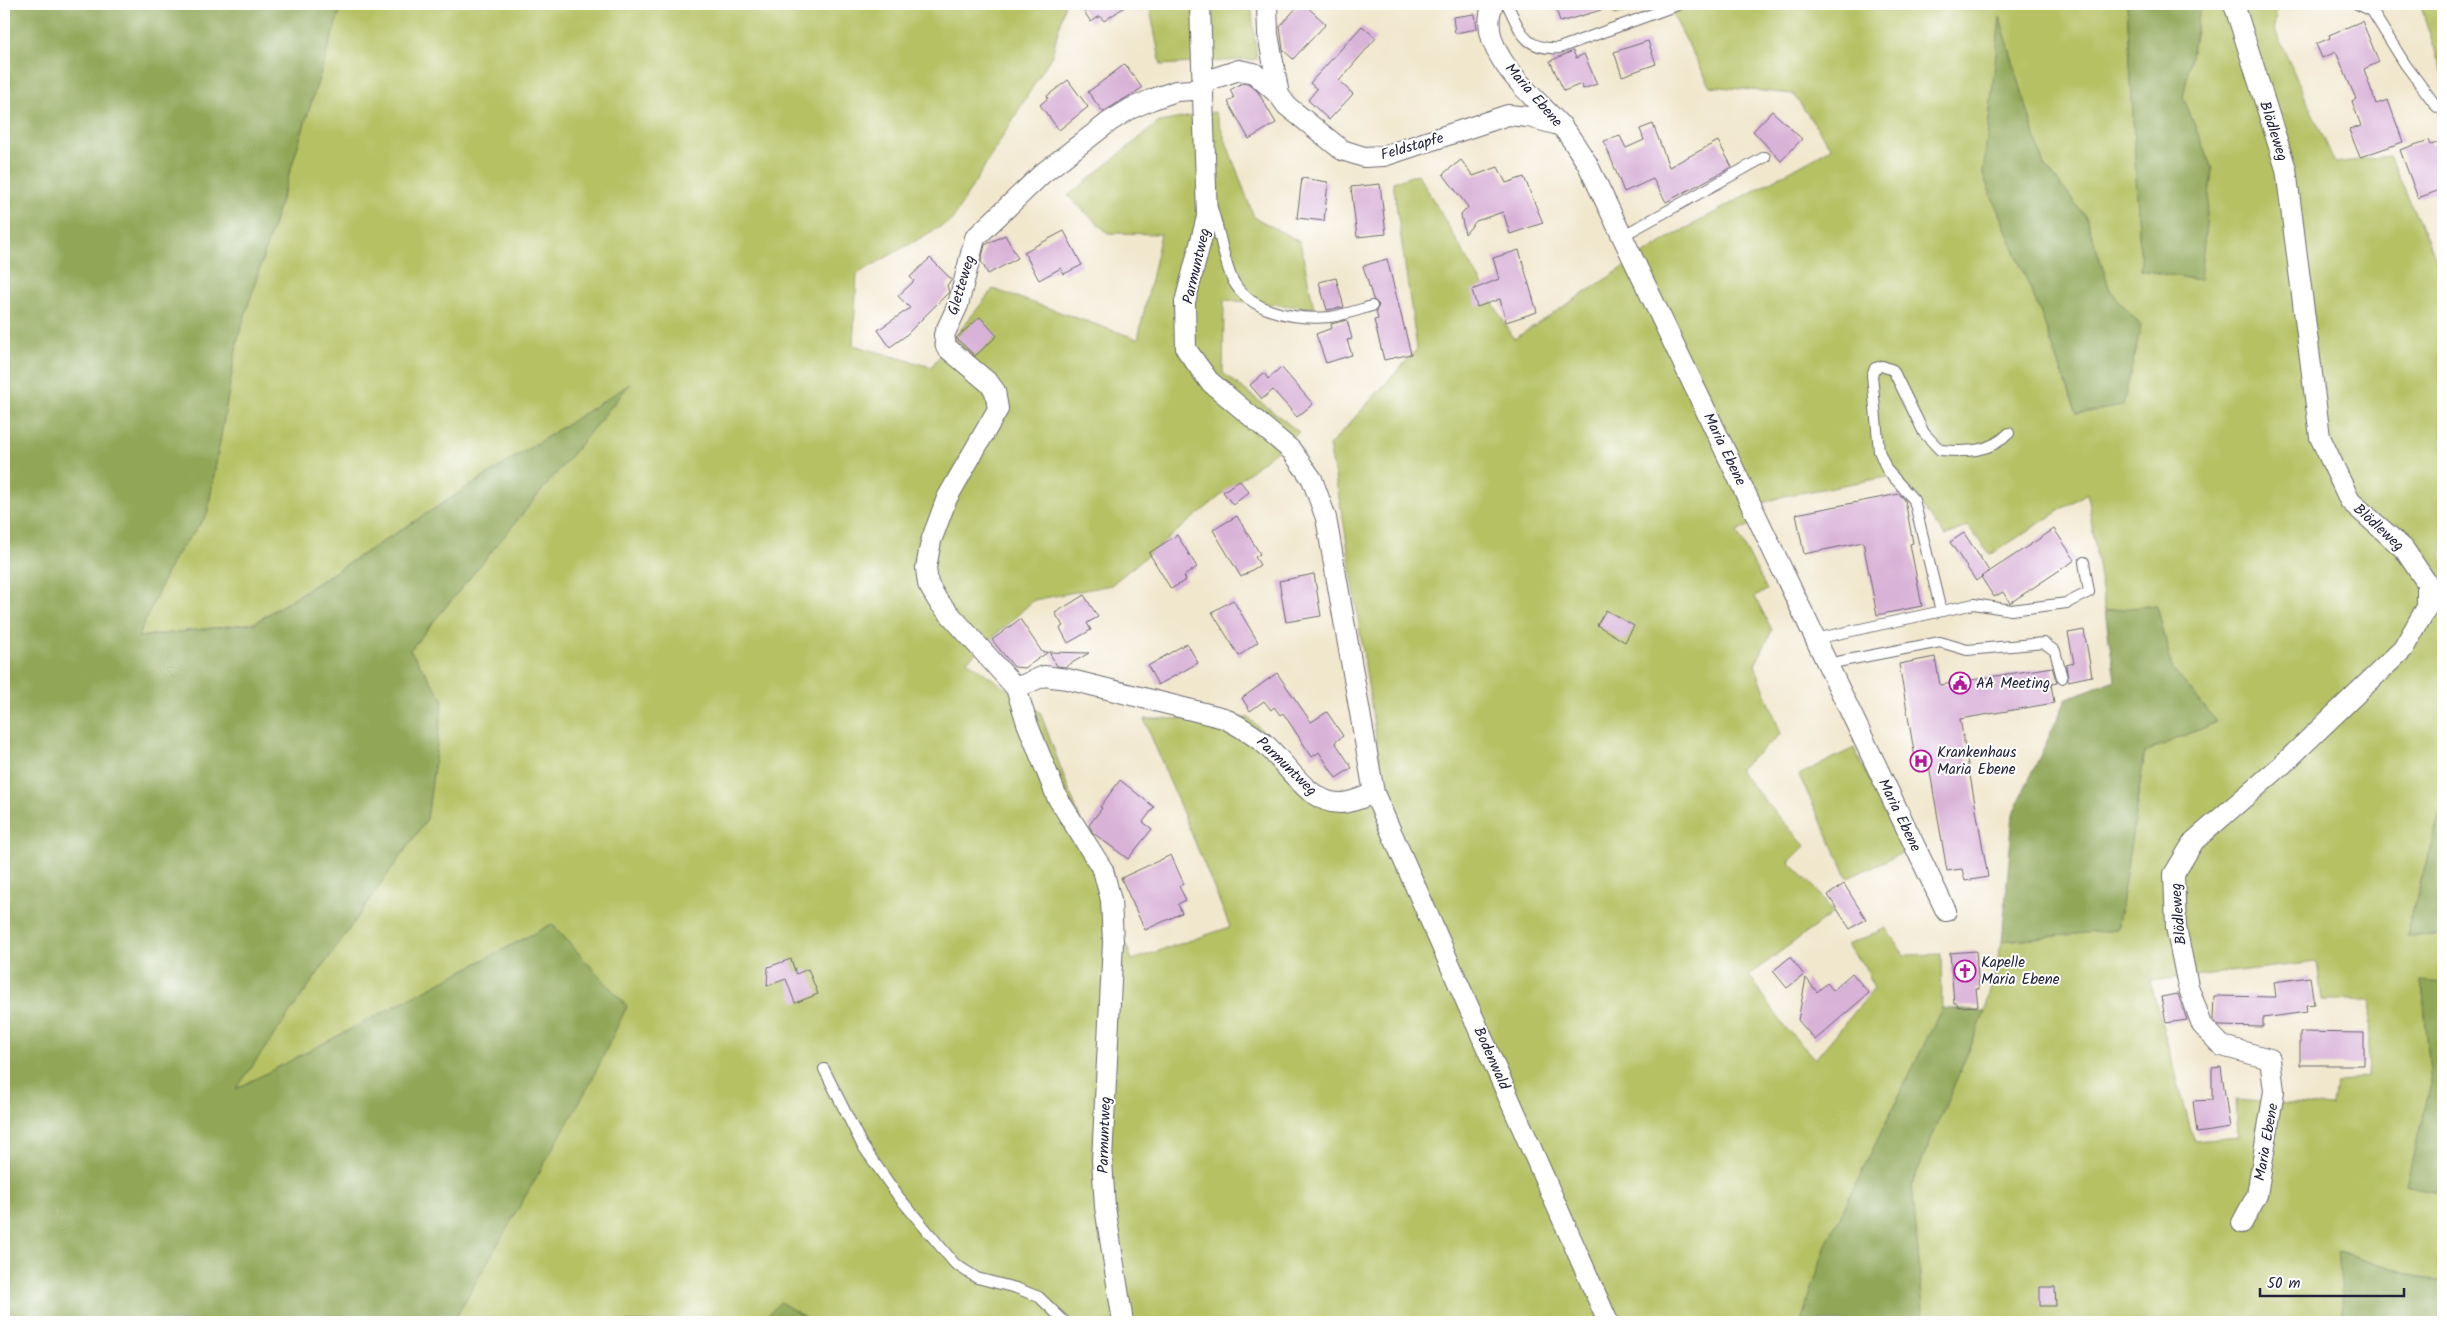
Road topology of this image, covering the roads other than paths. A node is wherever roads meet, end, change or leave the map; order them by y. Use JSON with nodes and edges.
{"nodes":[{"id":1,"x":1200,"y":4,"type":"edge"},
{"id":2,"x":1268,"y":4,"type":"edge"},
{"id":3,"x":1493,"y":4,"type":"edge"},
{"id":4,"x":1507,"y":4,"type":"edge"},
{"id":5,"x":1680,"y":4,"type":"edge"},
{"id":6,"x":2234,"y":4,"type":"edge"},
{"id":7,"x":2357,"y":4,"type":"edge"},
{"id":8,"x":1202,"y":84,"type":"junction"},
{"id":9,"x":1279,"y":95,"type":"junction"},
{"id":10,"x":2443,"y":110,"type":"edge"},
{"id":11,"x":1562,"y":126,"type":"junction"},
{"id":12,"x":1765,"y":157,"type":"dead end"},
{"id":13,"x":1206,"y":193,"type":"junction"},
{"id":14,"x":1622,"y":236,"type":"junction"},
{"id":15,"x":1372,"y":306,"type":"dead end"},
{"id":16,"x":2010,"y":433,"type":"dead end"},
{"id":17,"x":2084,"y":562,"type":"dead end"},
{"id":18,"x":1941,"y":611,"type":"junction"},
{"id":19,"x":1815,"y":639,"type":"junction"},
{"id":20,"x":1827,"y":664,"type":"junction"},
{"id":21,"x":2062,"y":678,"type":"dead end"},
{"id":22,"x":1016,"y":688,"type":"junction"},
{"id":23,"x":1374,"y":793,"type":"junction"},
{"id":24,"x":1946,"y":911,"type":"dead end"},
{"id":25,"x":2270,"y":1059,"type":"joint"},
{"id":26,"x":824,"y":1069,"type":"dead end"},
{"id":27,"x":2242,"y":1223,"type":"dead end"},
{"id":28,"x":1065,"y":1322,"type":"edge"},
{"id":29,"x":1123,"y":1322,"type":"edge"},
{"id":30,"x":1608,"y":1322,"type":"edge"}],
"edges":[{"from":1,"to":8,"type":"street","name":"Parmuntweg"},
{"from":2,"to":9,"type":"street"},
{"from":3,"to":11,"type":"street","name":"Maria Ebene"},
{"from":4,"to":5,"type":"lane"},
{"from":6,"to":25,"type":"street","name":"Blödleweg"},
{"from":7,"to":10,"type":"lane"},
{"from":8,"to":9,"type":"street","name":"Feldstapfe"},
{"from":8,"to":13,"type":"street","name":"Parmuntweg"},
{"from":8,"to":22,"type":"street","name":"Gletteweg"},
{"from":9,"to":11,"type":"street","name":"Feldstapfe"},
{"from":11,"to":14,"type":"street","name":"Maria Ebene"},
{"from":12,"to":14,"type":"lane"},
{"from":13,"to":15,"type":"lane"},
{"from":13,"to":23,"type":"street","name":"Parmuntweg"},
{"from":14,"to":19,"type":"street","name":"Maria Ebene"},
{"from":16,"to":18,"type":"lane"},
{"from":17,"to":18,"type":"lane"},
{"from":18,"to":19,"type":"lane"},
{"from":19,"to":20,"type":"street","name":"Maria Ebene"},
{"from":20,"to":21,"type":"lane"},
{"from":20,"to":24,"type":"street","name":"Maria Ebene"},
{"from":22,"to":23,"type":"street","name":"Parmuntweg"},
{"from":22,"to":29,"type":"street","name":"Parmuntweg"},
{"from":23,"to":30,"type":"street","name":"Bodenwald"},
{"from":25,"to":27,"type":"street","name":"Maria Ebene"},
{"from":26,"to":28,"type":"lane"}]}
